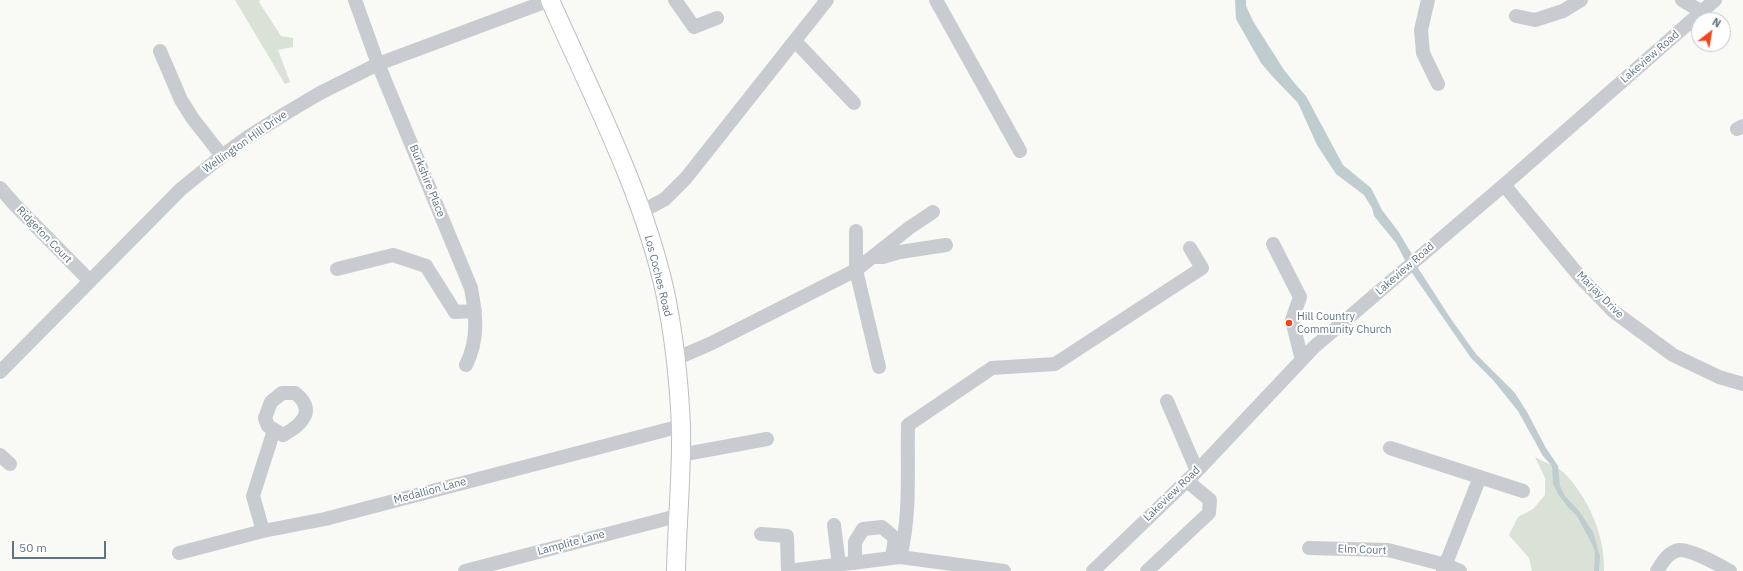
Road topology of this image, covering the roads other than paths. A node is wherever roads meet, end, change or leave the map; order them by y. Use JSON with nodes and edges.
{"nodes":[{"id":1,"x":355,"y":0,"type":"edge"},
{"id":2,"x":550,"y":0,"type":"edge"},
{"id":3,"x":675,"y":0,"type":"edge"},
{"id":4,"x":827,"y":0,"type":"edge"},
{"id":5,"x":936,"y":0,"type":"edge"},
{"id":6,"x":1428,"y":0,"type":"edge"},
{"id":7,"x":1581,"y":0,"type":"edge"},
{"id":8,"x":1682,"y":0,"type":"edge"},
{"id":9,"x":1715,"y":0,"type":"edge"},
{"id":10,"x":1702,"y":12,"type":"joint"},
{"id":11,"x":1516,"y":16,"type":"dead end"},
{"id":12,"x":717,"y":18,"type":"dead end"},
{"id":13,"x":1691,"y":22,"type":"edge"},
{"id":14,"x":795,"y":41,"type":"junction"},
{"id":15,"x":160,"y":51,"type":"dead end"},
{"id":16,"x":378,"y":64,"type":"junction"},
{"id":17,"x":1438,"y":84,"type":"dead end"},
{"id":18,"x":854,"y":103,"type":"dead end"},
{"id":19,"x":1020,"y":151,"type":"dead end"},
{"id":20,"x":222,"y":156,"type":"junction"},
{"id":21,"x":1504,"y":185,"type":"junction"},
{"id":22,"x":0,"y":188,"type":"edge"},
{"id":23,"x":641,"y":212,"type":"junction"},
{"id":24,"x":933,"y":212,"type":"dead end"},
{"id":25,"x":856,"y":231,"type":"dead end"},
{"id":26,"x":1273,"y":244,"type":"dead end"},
{"id":27,"x":946,"y":245,"type":"dead end"},
{"id":28,"x":1190,"y":248,"type":"dead end"},
{"id":29,"x":870,"y":258,"type":"junction"},
{"id":30,"x":337,"y":269,"type":"dead end"},
{"id":31,"x":856,"y":270,"type":"junction"},
{"id":32,"x":90,"y":281,"type":"junction"},
{"id":33,"x":475,"y":311,"type":"junction"},
{"id":34,"x":675,"y":359,"type":"junction"},
{"id":35,"x":1302,"y":360,"type":"junction"},
{"id":36,"x":466,"y":365,"type":"dead end"},
{"id":37,"x":880,"y":367,"type":"dead end"},
{"id":38,"x":0,"y":372,"type":"edge"},
{"id":39,"x":1743,"y":384,"type":"edge"},
{"id":40,"x":1167,"y":401,"type":"dead end"},
{"id":41,"x":680,"y":426,"type":"junction"},
{"id":42,"x":274,"y":430,"type":"dead end"},
{"id":43,"x":767,"y":440,"type":"dead end"},
{"id":44,"x":1390,"y":448,"type":"dead end"},
{"id":45,"x":680,"y":455,"type":"junction"},
{"id":46,"x":1192,"y":476,"type":"junction"},
{"id":47,"x":1480,"y":477,"type":"junction"},
{"id":48,"x":1523,"y":491,"type":"dead end"},
{"id":49,"x":677,"y":516,"type":"junction"},
{"id":50,"x":834,"y":525,"type":"dead end"},
{"id":51,"x":263,"y":530,"type":"junction"},
{"id":52,"x":761,"y":534,"type":"dead end"},
{"id":53,"x":1309,"y":548,"type":"dead end"},
{"id":54,"x":179,"y":553,"type":"dead end"},
{"id":55,"x":896,"y":558,"type":"junction"},
{"id":56,"x":855,"y":563,"type":"junction"},
{"id":57,"x":839,"y":565,"type":"junction"},
{"id":58,"x":1660,"y":566,"type":"edge"},
{"id":59,"x":1445,"y":568,"type":"edge"},
{"id":60,"x":465,"y":571,"type":"edge"},
{"id":61,"x":676,"y":571,"type":"edge"},
{"id":62,"x":788,"y":571,"type":"edge"},
{"id":63,"x":1004,"y":571,"type":"edge"},
{"id":64,"x":1093,"y":571,"type":"edge"},
{"id":65,"x":1147,"y":571,"type":"edge"},
{"id":66,"x":1460,"y":571,"type":"edge"},
{"id":67,"x":1730,"y":571,"type":"edge"}],
"edges":[{"from":1,"to":16,"type":"street","name":"Burkshire Place"},
{"from":2,"to":16,"type":"street","name":"Wellington Hill Drive"},
{"from":2,"to":23,"type":"main road","name":"Los Coches Road"},
{"from":3,"to":12,"type":"street"},
{"from":4,"to":14,"type":"street"},
{"from":5,"to":19,"type":"street"},
{"from":6,"to":17,"type":"street"},
{"from":7,"to":11,"type":"street"},
{"from":8,"to":10,"type":"street"},
{"from":9,"to":10,"type":"street","name":"Lakeview Road"},
{"from":13,"to":21,"type":"street","name":"Lakeview Road"},
{"from":14,"to":18,"type":"street"},
{"from":14,"to":23,"type":"street"},
{"from":15,"to":20,"type":"street"},
{"from":16,"to":20,"type":"street","name":"Wellington Hill Drive"},
{"from":16,"to":33,"type":"street","name":"Burkshire Place"},
{"from":20,"to":32,"type":"street","name":"Wellington Hill Drive"},
{"from":21,"to":35,"type":"street","name":"Lakeview Road"},
{"from":21,"to":39,"type":"street","name":"Marjay Drive"},
{"from":22,"to":32,"type":"street","name":"Ridgeton Court"},
{"from":23,"to":34,"type":"main road","name":"Los Coches Road"},
{"from":24,"to":29,"type":"street"},
{"from":25,"to":31,"type":"street"},
{"from":26,"to":35,"type":"street"},
{"from":27,"to":29,"type":"street"},
{"from":28,"to":55,"type":"street"},
{"from":29,"to":31,"type":"street"},
{"from":30,"to":33,"type":"street"},
{"from":31,"to":34,"type":"street"},
{"from":31,"to":37,"type":"street"},
{"from":32,"to":38,"type":"street","name":"Wellington Hill Drive"},
{"from":33,"to":36,"type":"street","name":"Burkshire Place"},
{"from":34,"to":41,"type":"main road","name":"Los Coches Road"},
{"from":35,"to":46,"type":"street","name":"Lakeview Road"},
{"from":40,"to":46,"type":"street"},
{"from":41,"to":45,"type":"main road","name":"Los Coches Road"},
{"from":41,"to":51,"type":"street","name":"Medallion Lane"},
{"from":42,"to":51,"type":"street"},
{"from":43,"to":45,"type":"street"},
{"from":44,"to":47,"type":"street"},
{"from":45,"to":49,"type":"main road","name":"Los Coches Road"},
{"from":46,"to":64,"type":"street","name":"Lakeview Road"},
{"from":46,"to":65,"type":"street"},
{"from":47,"to":48,"type":"street"},
{"from":47,"to":59,"type":"street"},
{"from":49,"to":60,"type":"street","name":"Lamplite Lane"},
{"from":49,"to":61,"type":"main road","name":"Los Coches Road"},
{"from":50,"to":57,"type":"street"},
{"from":51,"to":54,"type":"street","name":"Medallion Lane"},
{"from":52,"to":62,"type":"street"},
{"from":53,"to":59,"type":"street","name":"Elm Court"},
{"from":55,"to":56,"type":"street"},
{"from":55,"to":56,"type":"street"},
{"from":55,"to":63,"type":"street"},
{"from":56,"to":57,"type":"street"},
{"from":57,"to":62,"type":"street"},
{"from":58,"to":67,"type":"street"},
{"from":59,"to":66,"type":"street","name":"Elm Court"}]}
